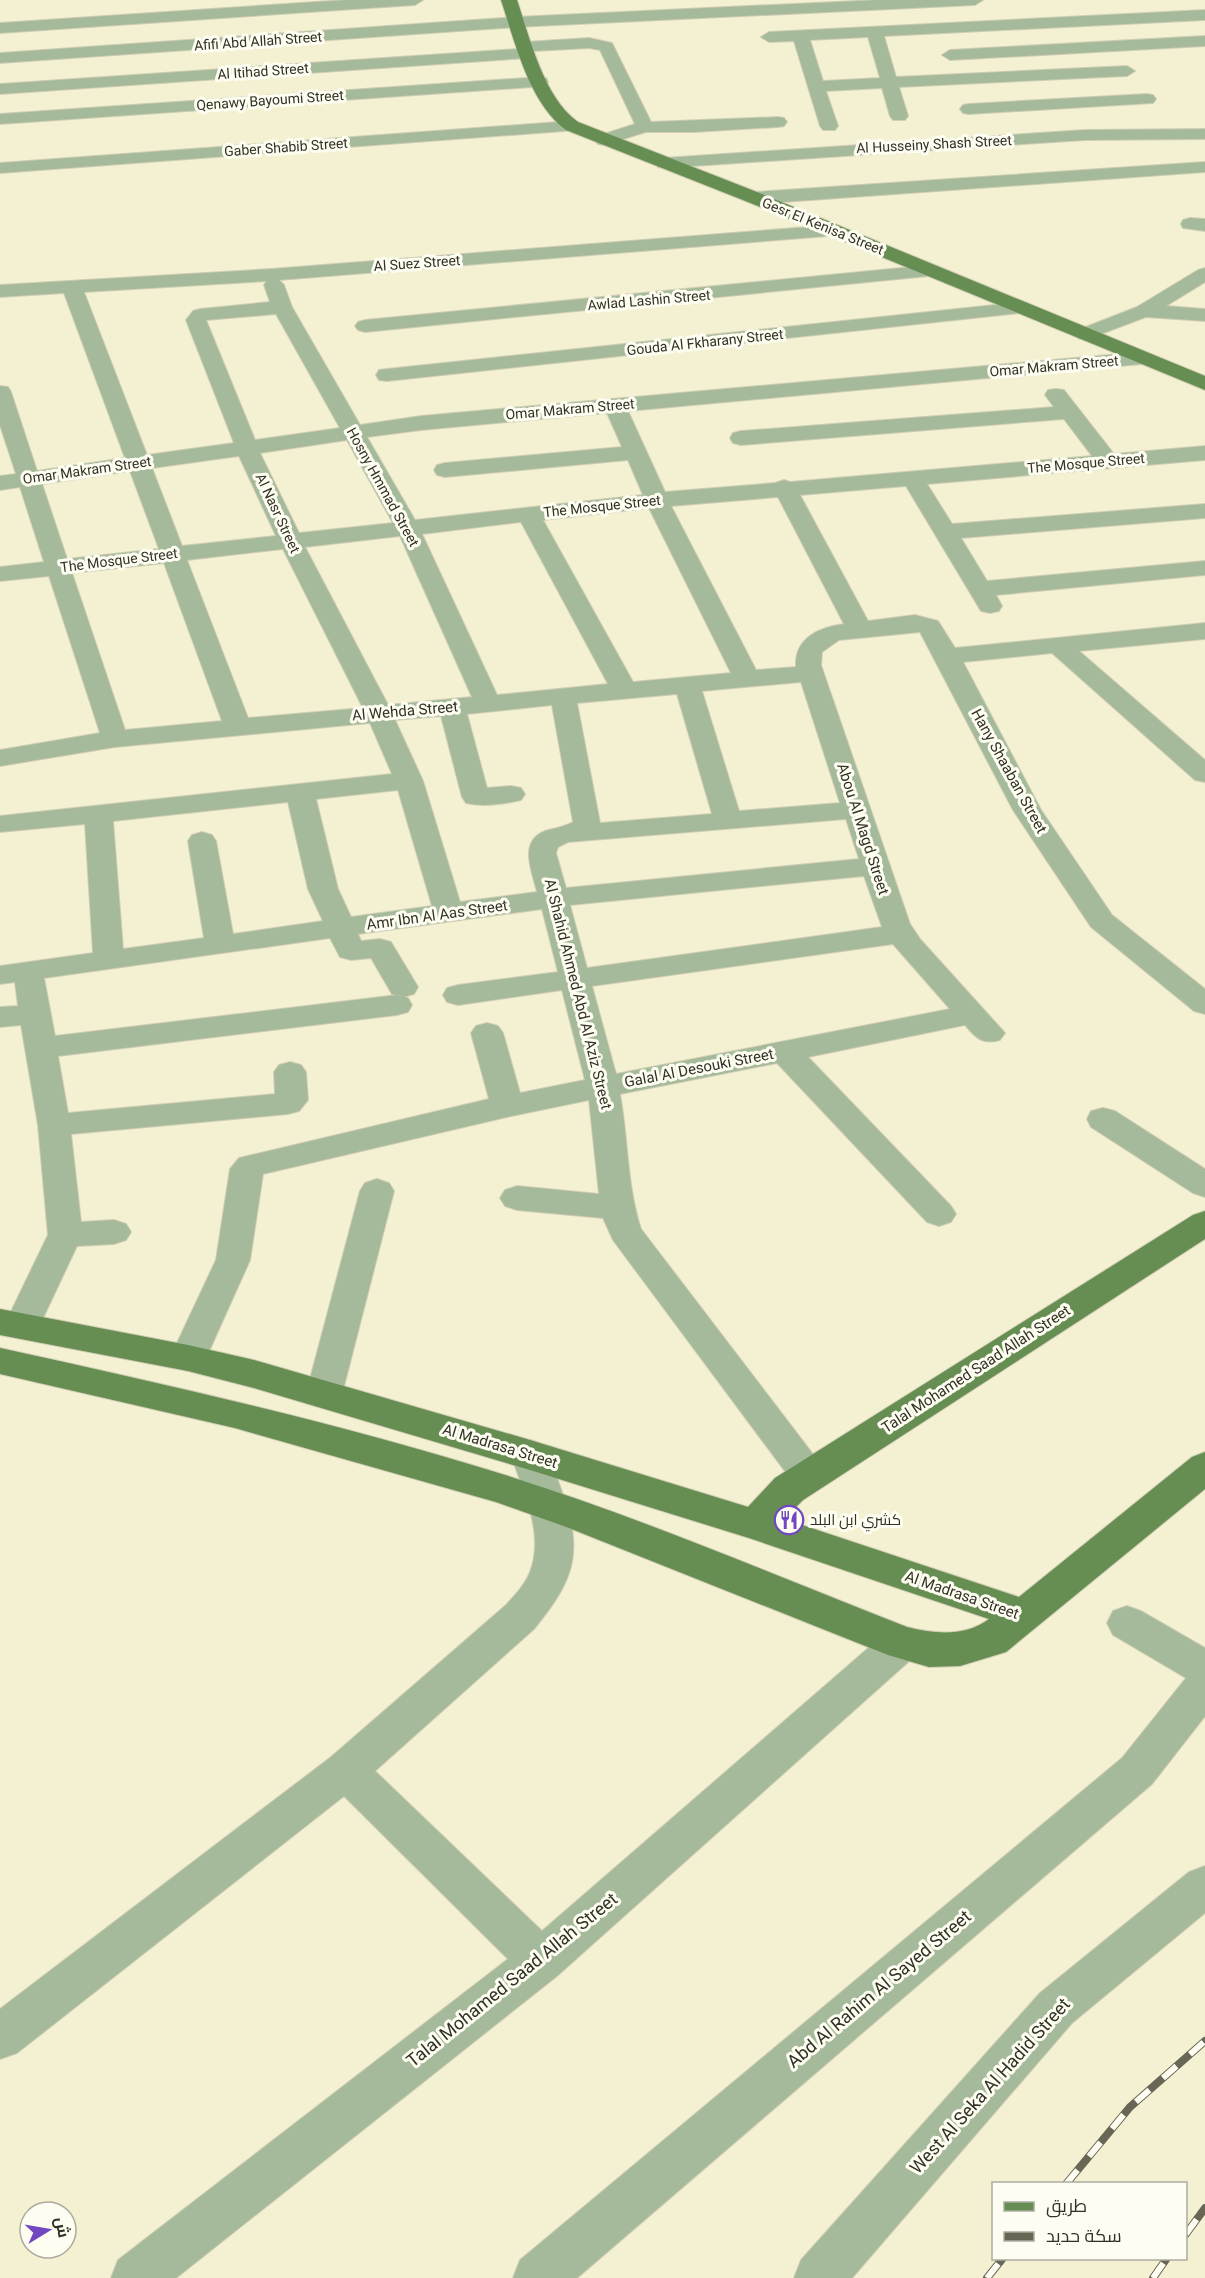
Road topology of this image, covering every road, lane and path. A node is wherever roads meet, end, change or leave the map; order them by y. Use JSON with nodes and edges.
{"nodes":[{"id":1,"x":130,"y":0,"type":"edge"},
{"id":2,"x":415,"y":0,"type":"edge"},
{"id":3,"x":509,"y":0,"type":"edge"},
{"id":4,"x":975,"y":0,"type":"edge"},
{"id":5,"x":389,"y":1,"type":"edge"},
{"id":6,"x":305,"y":4,"type":"edge"},
{"id":7,"x":221,"y":7,"type":"edge"},
{"id":8,"x":48,"y":8,"type":"dead end"},
{"id":9,"x":1205,"y":15,"type":"edge"},
{"id":10,"x":134,"y":19,"type":"junction"},
{"id":11,"x":1098,"y":20,"type":"junction"},
{"id":12,"x":516,"y":22,"type":"junction"},
{"id":13,"x":49,"y":25,"type":"junction"},
{"id":14,"x":0,"y":28,"type":"edge"},
{"id":15,"x":940,"y":30,"type":"junction"},
{"id":16,"x":875,"y":33,"type":"junction"},
{"id":17,"x":801,"y":36,"type":"junction"},
{"id":18,"x":769,"y":37,"type":"dead end"},
{"id":19,"x":296,"y":38,"type":"junction"},
{"id":20,"x":1205,"y":41,"type":"edge"},
{"id":21,"x":1110,"y":46,"type":"junction"},
{"id":22,"x":526,"y":50,"type":"junction"},
{"id":23,"x":950,"y":55,"type":"junction"},
{"id":24,"x":0,"y":58,"type":"edge"},
{"id":25,"x":305,"y":68,"type":"junction"},
{"id":26,"x":1127,"y":71,"type":"junction"},
{"id":27,"x":959,"y":80,"type":"junction"},
{"id":28,"x":540,"y":82,"type":"junction"},
{"id":29,"x":891,"y":83,"type":"junction"},
{"id":30,"x":816,"y":86,"type":"junction"},
{"id":31,"x":462,"y":87,"type":"junction"},
{"id":32,"x":0,"y":89,"type":"edge"},
{"id":33,"x":384,"y":92,"type":"junction"},
{"id":34,"x":310,"y":97,"type":"junction"},
{"id":35,"x":228,"y":103,"type":"junction"},
{"id":36,"x":470,"y":104,"type":"dead end"},
{"id":37,"x":147,"y":109,"type":"junction"},
{"id":38,"x":969,"y":109,"type":"junction"},
{"id":39,"x":393,"y":114,"type":"dead end"},
{"id":40,"x":315,"y":115,"type":"dead end"},
{"id":41,"x":899,"y":116,"type":"dead end"},
{"id":42,"x":0,"y":119,"type":"edge"},
{"id":43,"x":778,"y":122,"type":"dead end"},
{"id":44,"x":1204,"y":123,"type":"edge"},
{"id":45,"x":572,"y":126,"type":"junction"},
{"id":46,"x":645,"y":126,"type":"junction"},
{"id":47,"x":829,"y":126,"type":"dead end"},
{"id":48,"x":1085,"y":135,"type":"junction"},
{"id":49,"x":604,"y":140,"type":"junction"},
{"id":50,"x":868,"y":147,"type":"junction"},
{"id":51,"x":238,"y":151,"type":"junction"},
{"id":52,"x":992,"y":151,"type":"junction"},
{"id":53,"x":154,"y":157,"type":"junction"},
{"id":54,"x":664,"y":163,"type":"junction"},
{"id":55,"x":1205,"y":167,"type":"edge"},
{"id":56,"x":0,"y":168,"type":"edge"},
{"id":57,"x":1118,"y":174,"type":"junction"},
{"id":58,"x":1010,"y":181,"type":"junction"},
{"id":59,"x":894,"y":189,"type":"junction"},
{"id":60,"x":755,"y":198,"type":"junction"},
{"id":61,"x":834,"y":231,"type":"junction"},
{"id":62,"x":932,"y":271,"type":"junction"},
{"id":63,"x":1205,"y":274,"type":"edge"},
{"id":64,"x":271,"y":275,"type":"junction"},
{"id":65,"x":72,"y":287,"type":"junction"},
{"id":66,"x":0,"y":291,"type":"edge"},
{"id":67,"x":730,"y":292,"type":"junction"},
{"id":68,"x":282,"y":307,"type":"junction"},
{"id":69,"x":1022,"y":308,"type":"junction"},
{"id":70,"x":1144,"y":310,"type":"junction"},
{"id":71,"x":1205,"y":315,"type":"edge"},
{"id":72,"x":365,"y":326,"type":"dead end"},
{"id":73,"x":1084,"y":334,"type":"junction"},
{"id":74,"x":760,"y":337,"type":"junction"},
{"id":75,"x":1142,"y":358,"type":"junction"},
{"id":76,"x":1035,"y":368,"type":"junction"},
{"id":77,"x":387,"y":375,"type":"dead end"},
{"id":78,"x":1205,"y":384,"type":"edge"},
{"id":79,"x":0,"y":393,"type":"edge"},
{"id":80,"x":724,"y":395,"type":"junction"},
{"id":81,"x":615,"y":405,"type":"junction"},
{"id":82,"x":1070,"y":412,"type":"junction"},
{"id":83,"x":353,"y":431,"type":"junction"},
{"id":84,"x":246,"y":446,"type":"junction"},
{"id":85,"x":636,"y":452,"type":"junction"},
{"id":86,"x":1205,"y":453,"type":"edge"},
{"id":87,"x":1108,"y":461,"type":"junction"},
{"id":88,"x":139,"y":462,"type":"junction"},
{"id":89,"x":757,"y":468,"type":"junction"},
{"id":90,"x":445,"y":471,"type":"dead end"},
{"id":91,"x":912,"y":477,"type":"junction"},
{"id":92,"x":29,"y":478,"type":"junction"},
{"id":93,"x":0,"y":483,"type":"edge"},
{"id":94,"x":657,"y":500,"type":"junction"},
{"id":95,"x":1205,"y":511,"type":"edge"},
{"id":96,"x":528,"y":513,"type":"junction"},
{"id":97,"x":407,"y":526,"type":"junction"},
{"id":98,"x":945,"y":532,"type":"junction"},
{"id":99,"x":290,"y":540,"type":"junction"},
{"id":100,"x":173,"y":554,"type":"junction"},
{"id":101,"x":59,"y":567,"type":"junction"},
{"id":102,"x":1205,"y":568,"type":"edge"},
{"id":103,"x":0,"y":574,"type":"edge"},
{"id":104,"x":859,"y":628,"type":"junction"},
{"id":105,"x":1204,"y":632,"type":"edge"},
{"id":106,"x":1057,"y":645,"type":"junction"},
{"id":107,"x":947,"y":656,"type":"junction"},
{"id":108,"x":811,"y":673,"type":"junction"},
{"id":109,"x":747,"y":679,"type":"junction"},
{"id":110,"x":687,"y":684,"type":"junction"},
{"id":111,"x":624,"y":690,"type":"junction"},
{"id":112,"x":563,"y":696,"type":"junction"},
{"id":113,"x":488,"y":703,"type":"junction"},
{"id":114,"x":452,"y":707,"type":"junction"},
{"id":115,"x":379,"y":714,"type":"junction"},
{"id":116,"x":238,"y":727,"type":"junction"},
{"id":117,"x":114,"y":739,"type":"junction"},
{"id":118,"x":0,"y":758,"type":"edge"},
{"id":119,"x":1205,"y":774,"type":"edge"},
{"id":120,"x":410,"y":781,"type":"junction"},
{"id":121,"x":300,"y":792,"type":"junction"},
{"id":122,"x":511,"y":794,"type":"dead end"},
{"id":123,"x":857,"y":810,"type":"junction"},
{"id":124,"x":98,"y":814,"type":"junction"},
{"id":125,"x":728,"y":821,"type":"junction"},
{"id":126,"x":0,"y":824,"type":"edge"},
{"id":127,"x":568,"y":834,"type":"junction"},
{"id":128,"x":202,"y":841,"type":"dead end"},
{"id":129,"x":875,"y":866,"type":"junction"},
{"id":130,"x":555,"y":898,"type":"junction"},
{"id":131,"x":448,"y":912,"type":"junction"},
{"id":132,"x":341,"y":929,"type":"junction"},
{"id":133,"x":900,"y":934,"type":"junction"},
{"id":134,"x":220,"y":945,"type":"junction"},
{"id":135,"x":109,"y":960,"type":"junction"},
{"id":136,"x":14,"y":973,"type":"edge"},
{"id":137,"x":575,"y":978,"type":"junction"},
{"id":138,"x":458,"y":995,"type":"dead end"},
{"id":139,"x":1205,"y":1004,"type":"edge"},
{"id":140,"x":36,"y":1014,"type":"junction"},
{"id":141,"x":0,"y":1017,"type":"edge"},
{"id":142,"x":980,"y":1024,"type":"joint"},
{"id":143,"x":487,"y":1033,"type":"dead end"},
{"id":144,"x":41,"y":1048,"type":"junction"},
{"id":145,"x":784,"y":1051,"type":"junction"},
{"id":146,"x":290,"y":1072,"type":"dead end"},
{"id":147,"x":603,"y":1087,"type":"junction"},
{"id":148,"x":507,"y":1106,"type":"junction"},
{"id":149,"x":1103,"y":1119,"type":"dead end"},
{"id":150,"x":54,"y":1125,"type":"junction"},
{"id":151,"x":1205,"y":1185,"type":"edge"},
{"id":152,"x":377,"y":1191,"type":"dead end"},
{"id":153,"x":517,"y":1198,"type":"dead end"},
{"id":154,"x":617,"y":1207,"type":"junction"},
{"id":155,"x":939,"y":1214,"type":"dead end"},
{"id":156,"x":1205,"y":1223,"type":"edge"},
{"id":157,"x":114,"y":1232,"type":"dead end"},
{"id":158,"x":65,"y":1235,"type":"junction"},
{"id":159,"x":11,"y":1324,"type":"edge"},
{"id":160,"x":188,"y":1358,"type":"junction"},
{"id":161,"x":0,"y":1361,"type":"edge"},
{"id":162,"x":324,"y":1394,"type":"junction"},
{"id":163,"x":530,"y":1455,"type":"junction"},
{"id":164,"x":1205,"y":1467,"type":"edge"},
{"id":165,"x":808,"y":1476,"type":"junction"},
{"id":166,"x":545,"y":1504,"type":"junction"},
{"id":167,"x":755,"y":1525,"type":"junction"},
{"id":168,"x":1025,"y":1616,"type":"junction"},
{"id":169,"x":1127,"y":1623,"type":"dead end"},
{"id":170,"x":902,"y":1643,"type":"junction"},
{"id":171,"x":1205,"y":1668,"type":"edge"},
{"id":172,"x":1205,"y":1685,"type":"edge"},
{"id":173,"x":346,"y":1770,"type":"junction"},
{"id":174,"x":1205,"y":1886,"type":"edge"},
{"id":175,"x":541,"y":1961,"type":"junction"},
{"id":176,"x":0,"y":2037,"type":"edge"},
{"id":177,"x":136,"y":2278,"type":"edge"},
{"id":178,"x":538,"y":2278,"type":"edge"},
{"id":179,"x":819,"y":2278,"type":"edge"}],
"edges":[{"from":1,"to":10,"type":"street"},
{"from":2,"to":5,"type":"street"},
{"from":3,"to":12,"type":"main road","name":"Gesr El Kenisa Street"},
{"from":4,"to":12,"type":"street","name":"Afifi Abd Allah Street"},
{"from":5,"to":6,"type":"street"},
{"from":6,"to":7,"type":"street"},
{"from":7,"to":10,"type":"street"},
{"from":8,"to":13,"type":"street"},
{"from":9,"to":11,"type":"street"},
{"from":10,"to":13,"type":"street"},
{"from":11,"to":15,"type":"street"},
{"from":11,"to":21,"type":"street"},
{"from":12,"to":19,"type":"street","name":"Afifi Abd Allah Street"},
{"from":12,"to":22,"type":"main road","name":"Gesr El Kenisa Street"},
{"from":13,"to":14,"type":"street"},
{"from":15,"to":16,"type":"street"},
{"from":15,"to":23,"type":"street"},
{"from":16,"to":17,"type":"street"},
{"from":16,"to":29,"type":"street"},
{"from":17,"to":18,"type":"street"},
{"from":17,"to":30,"type":"street"},
{"from":19,"to":24,"type":"street","name":"Afifi Abd Allah Street"},
{"from":19,"to":25,"type":"street"},
{"from":20,"to":21,"type":"street"},
{"from":21,"to":23,"type":"street"},
{"from":21,"to":26,"type":"street"},
{"from":22,"to":25,"type":"street","name":"Al Itihad Street"},
{"from":22,"to":28,"type":"main road","name":"Gesr El Kenisa Street"},
{"from":22,"to":46,"type":"street","name":"Al Itihad Street"},
{"from":23,"to":27,"type":"street"},
{"from":25,"to":32,"type":"street","name":"Al Itihad Street"},
{"from":26,"to":27,"type":"street"},
{"from":26,"to":38,"type":"street"},
{"from":27,"to":29,"type":"street"},
{"from":27,"to":38,"type":"street"},
{"from":28,"to":31,"type":"street","name":"Qenawy Bayoumi Street"},
{"from":28,"to":45,"type":"main road","name":"Gesr El Kenisa Street"},
{"from":29,"to":30,"type":"street"},
{"from":29,"to":41,"type":"street"},
{"from":30,"to":47,"type":"street"},
{"from":31,"to":33,"type":"street","name":"Qenawy Bayoumi Street"},
{"from":31,"to":36,"type":"street"},
{"from":33,"to":34,"type":"street","name":"Qenawy Bayoumi Street"},
{"from":33,"to":39,"type":"street"},
{"from":34,"to":35,"type":"street","name":"Qenawy Bayoumi Street"},
{"from":34,"to":40,"type":"street"},
{"from":35,"to":37,"type":"street","name":"Qenawy Bayoumi Street"},
{"from":35,"to":51,"type":"street"},
{"from":37,"to":42,"type":"street","name":"Qenawy Bayoumi Street"},
{"from":37,"to":53,"type":"street"},
{"from":38,"to":52,"type":"street"},
{"from":43,"to":46,"type":"street"},
{"from":44,"to":48,"type":"street","name":"Al Husseiny Shash Street"},
{"from":45,"to":49,"type":"main road","name":"Gesr El Kenisa Street"},
{"from":45,"to":51,"type":"street","name":"Gaber Shabib Street"},
{"from":46,"to":49,"type":"street"},
{"from":48,"to":52,"type":"street","name":"Al Husseiny Shash Street"},
{"from":48,"to":57,"type":"street"},
{"from":49,"to":54,"type":"main road","name":"Gesr El Kenisa Street"},
{"from":50,"to":52,"type":"street","name":"Al Husseiny Shash Street"},
{"from":50,"to":54,"type":"street","name":"Al Husseiny Shash Street"},
{"from":50,"to":59,"type":"street"},
{"from":51,"to":53,"type":"street","name":"Gaber Shabib Street"},
{"from":52,"to":58,"type":"street"},
{"from":53,"to":56,"type":"street","name":"Gaber Shabib Street"},
{"from":54,"to":60,"type":"main road","name":"Gesr El Kenisa Street"},
{"from":55,"to":57,"type":"street"},
{"from":57,"to":58,"type":"street"},
{"from":58,"to":59,"type":"street"},
{"from":59,"to":60,"type":"street"},
{"from":60,"to":61,"type":"main road","name":"Gesr El Kenisa Street"},
{"from":61,"to":62,"type":"main road","name":"Gesr El Kenisa Street"},
{"from":61,"to":64,"type":"street","name":"Al Suez Street"},
{"from":62,"to":67,"type":"street","name":"Awlad Lashin Street"},
{"from":62,"to":69,"type":"main road","name":"Gesr El Kenisa Street"},
{"from":63,"to":70,"type":"street"},
{"from":64,"to":65,"type":"street","name":"Al Suez Street"},
{"from":64,"to":68,"type":"street","name":"Hosny Hmmad Street"},
{"from":65,"to":66,"type":"street","name":"Al Suez Street"},
{"from":65,"to":88,"type":"street"},
{"from":67,"to":72,"type":"street","name":"Awlad Lashin Street"},
{"from":67,"to":74,"type":"street"},
{"from":68,"to":83,"type":"street","name":"Hosny Hmmad Street"},
{"from":68,"to":84,"type":"street","name":"Al Nasr Street"},
{"from":69,"to":73,"type":"main road","name":"Gesr El Kenisa Street"},
{"from":69,"to":74,"type":"street","name":"Gouda Al Fkharany Street"},
{"from":70,"to":71,"type":"street"},
{"from":70,"to":73,"type":"street"},
{"from":73,"to":75,"type":"main road","name":"Gesr El Kenisa Street"},
{"from":74,"to":77,"type":"street","name":"Gouda Al Fkharany Street"},
{"from":75,"to":76,"type":"street","name":"Omar Makram Street"},
{"from":75,"to":78,"type":"main road","name":"Gesr El Kenisa Street"},
{"from":76,"to":80,"type":"street","name":"Omar Makram Street"},
{"from":76,"to":82,"type":"street"},
{"from":79,"to":92,"type":"street"},
{"from":80,"to":81,"type":"street","name":"Omar Makram Street"},
{"from":80,"to":89,"type":"street"},
{"from":81,"to":83,"type":"street","name":"Omar Makram Street"},
{"from":81,"to":85,"type":"street"},
{"from":82,"to":87,"type":"street"},
{"from":82,"to":89,"type":"street"},
{"from":83,"to":84,"type":"street","name":"Omar Makram Street"},
{"from":83,"to":97,"type":"street","name":"Hosny Hmmad Street"},
{"from":84,"to":88,"type":"street","name":"Omar Makram Street"},
{"from":84,"to":99,"type":"street","name":"Al Nasr Street"},
{"from":85,"to":90,"type":"street"},
{"from":85,"to":94,"type":"street"},
{"from":86,"to":87,"type":"street","name":"The Mosque Street"},
{"from":87,"to":91,"type":"street","name":"The Mosque Street"},
{"from":88,"to":92,"type":"street","name":"Omar Makram Street"},
{"from":88,"to":100,"type":"street"},
{"from":89,"to":91,"type":"street","name":"The Mosque Street"},
{"from":89,"to":94,"type":"street","name":"The Mosque Street"},
{"from":89,"to":104,"type":"street"},
{"from":91,"to":98,"type":"street"},
{"from":92,"to":93,"type":"street","name":"Omar Makram Street"},
{"from":92,"to":101,"type":"street"},
{"from":94,"to":96,"type":"street","name":"The Mosque Street"},
{"from":94,"to":109,"type":"street"},
{"from":95,"to":98,"type":"street"},
{"from":96,"to":97,"type":"street","name":"The Mosque Street"},
{"from":96,"to":111,"type":"street"},
{"from":97,"to":99,"type":"street","name":"The Mosque Street"},
{"from":97,"to":113,"type":"street","name":"Hosny Hmmad Street"},
{"from":98,"to":102,"type":"street"},
{"from":99,"to":100,"type":"street","name":"The Mosque Street"},
{"from":99,"to":115,"type":"street","name":"Al Nasr Street"},
{"from":100,"to":101,"type":"street","name":"The Mosque Street"},
{"from":100,"to":116,"type":"street"},
{"from":101,"to":103,"type":"street","name":"The Mosque Street"},
{"from":101,"to":117,"type":"street"},
{"from":104,"to":107,"type":"street","name":"Hany Shaaban Street"},
{"from":104,"to":108,"type":"street","name":"Abou Al Magd Street"},
{"from":105,"to":106,"type":"street"},
{"from":106,"to":107,"type":"street"},
{"from":106,"to":119,"type":"street"},
{"from":107,"to":139,"type":"street","name":"Hany Shaaban Street"},
{"from":108,"to":109,"type":"street","name":"Al Wehda Street"},
{"from":108,"to":123,"type":"street","name":"Abou Al Magd Street"},
{"from":109,"to":110,"type":"street","name":"Al Wehda Street"},
{"from":110,"to":111,"type":"street","name":"Al Wehda Street"},
{"from":110,"to":125,"type":"street"},
{"from":111,"to":112,"type":"street","name":"Al Wehda Street"},
{"from":112,"to":113,"type":"street","name":"Al Wehda Street"},
{"from":112,"to":127,"type":"street","name":"Al Shahid Ahmed Abd Al Aziz Street"},
{"from":113,"to":114,"type":"street","name":"Al Wehda Street"},
{"from":114,"to":115,"type":"street","name":"Al Wehda Street"},
{"from":114,"to":122,"type":"street"},
{"from":115,"to":116,"type":"street","name":"Al Wehda Street"},
{"from":115,"to":120,"type":"street","name":"Al Nasr Street"},
{"from":116,"to":117,"type":"street","name":"Al Wehda Street"},
{"from":117,"to":118,"type":"street","name":"Al Wehda Street"},
{"from":120,"to":121,"type":"street"},
{"from":120,"to":131,"type":"street","name":"Al Nasr Street"},
{"from":121,"to":124,"type":"street"},
{"from":121,"to":132,"type":"street"},
{"from":123,"to":125,"type":"street"},
{"from":123,"to":129,"type":"street","name":"Abou Al Magd Street"},
{"from":124,"to":126,"type":"street"},
{"from":124,"to":135,"type":"street"},
{"from":125,"to":127,"type":"street"},
{"from":127,"to":130,"type":"street","name":"Al Shahid Ahmed Abd Al Aziz Street"},
{"from":128,"to":134,"type":"street"},
{"from":129,"to":130,"type":"street","name":"Amr Ibn Al Aas Street"},
{"from":129,"to":133,"type":"street","name":"Abou Al Magd Street"},
{"from":130,"to":131,"type":"street","name":"Amr Ibn Al Aas Street"},
{"from":130,"to":137,"type":"street","name":"Al Shahid Ahmed Abd Al Aziz Street"},
{"from":131,"to":132,"type":"street","name":"Amr Ibn Al Aas Street"},
{"from":132,"to":134,"type":"street","name":"Amr Ibn Al Aas Street"},
{"from":132,"to":144,"type":"street"},
{"from":133,"to":137,"type":"street"},
{"from":133,"to":142,"type":"street","name":"Abou Al Magd Street"},
{"from":134,"to":135,"type":"street","name":"Amr Ibn Al Aas Street"},
{"from":135,"to":136,"type":"street","name":"Amr Ibn Al Aas Street"},
{"from":136,"to":140,"type":"street"},
{"from":137,"to":138,"type":"street"},
{"from":137,"to":147,"type":"street","name":"Al Shahid Ahmed Abd Al Aziz Street"},
{"from":140,"to":141,"type":"street"},
{"from":140,"to":144,"type":"street"},
{"from":142,"to":145,"type":"street","name":"Galal Al Desouki Street"},
{"from":143,"to":148,"type":"street"},
{"from":144,"to":150,"type":"street"},
{"from":145,"to":147,"type":"street","name":"Galal Al Desouki Street"},
{"from":145,"to":155,"type":"street"},
{"from":146,"to":150,"type":"street"},
{"from":147,"to":148,"type":"street","name":"Galal Al Desouki Street"},
{"from":147,"to":154,"type":"street","name":"Al Shahid Ahmed Abd Al Aziz Street"},
{"from":148,"to":160,"type":"street","name":"Galal Al Desouki Street"},
{"from":149,"to":151,"type":"street"},
{"from":150,"to":158,"type":"street"},
{"from":152,"to":162,"type":"street"},
{"from":153,"to":154,"type":"street"},
{"from":154,"to":165,"type":"street","name":"Al Shahid Ahmed Abd Al Aziz Street"},
{"from":156,"to":165,"type":"main road","name":"Talal Mohamed Saad Allah Street"},
{"from":157,"to":158,"type":"street"},
{"from":158,"to":159,"type":"street"},
{"from":159,"to":160,"type":"main road","name":"Al Madrasa Street"},
{"from":160,"to":162,"type":"main road","name":"Al Madrasa Street"},
{"from":161,"to":166,"type":"main road","name":"Al Madrasa Street"},
{"from":162,"to":163,"type":"main road","name":"Al Madrasa Street"},
{"from":163,"to":166,"type":"street"},
{"from":163,"to":167,"type":"main road","name":"Al Madrasa Street"},
{"from":164,"to":168,"type":"main road"},
{"from":165,"to":167,"type":"main road","name":"Talal Mohamed Saad Allah Street"},
{"from":166,"to":170,"type":"main road","name":"Al Madrasa Street"},
{"from":166,"to":173,"type":"street"},
{"from":167,"to":168,"type":"main road","name":"Al Madrasa Street"},
{"from":168,"to":170,"type":"main road","name":"Al Madrasa Street"},
{"from":169,"to":171,"type":"street"},
{"from":170,"to":175,"type":"street","name":"Talal Mohamed Saad Allah Street"},
{"from":172,"to":178,"type":"street","name":"Abd Al Rahim Al Sayed Street"},
{"from":173,"to":175,"type":"street"},
{"from":173,"to":176,"type":"street"},
{"from":174,"to":179,"type":"street","name":"West Al Seka Al Hadid Street"},
{"from":175,"to":177,"type":"street","name":"Talal Mohamed Saad Allah Street"}]}
